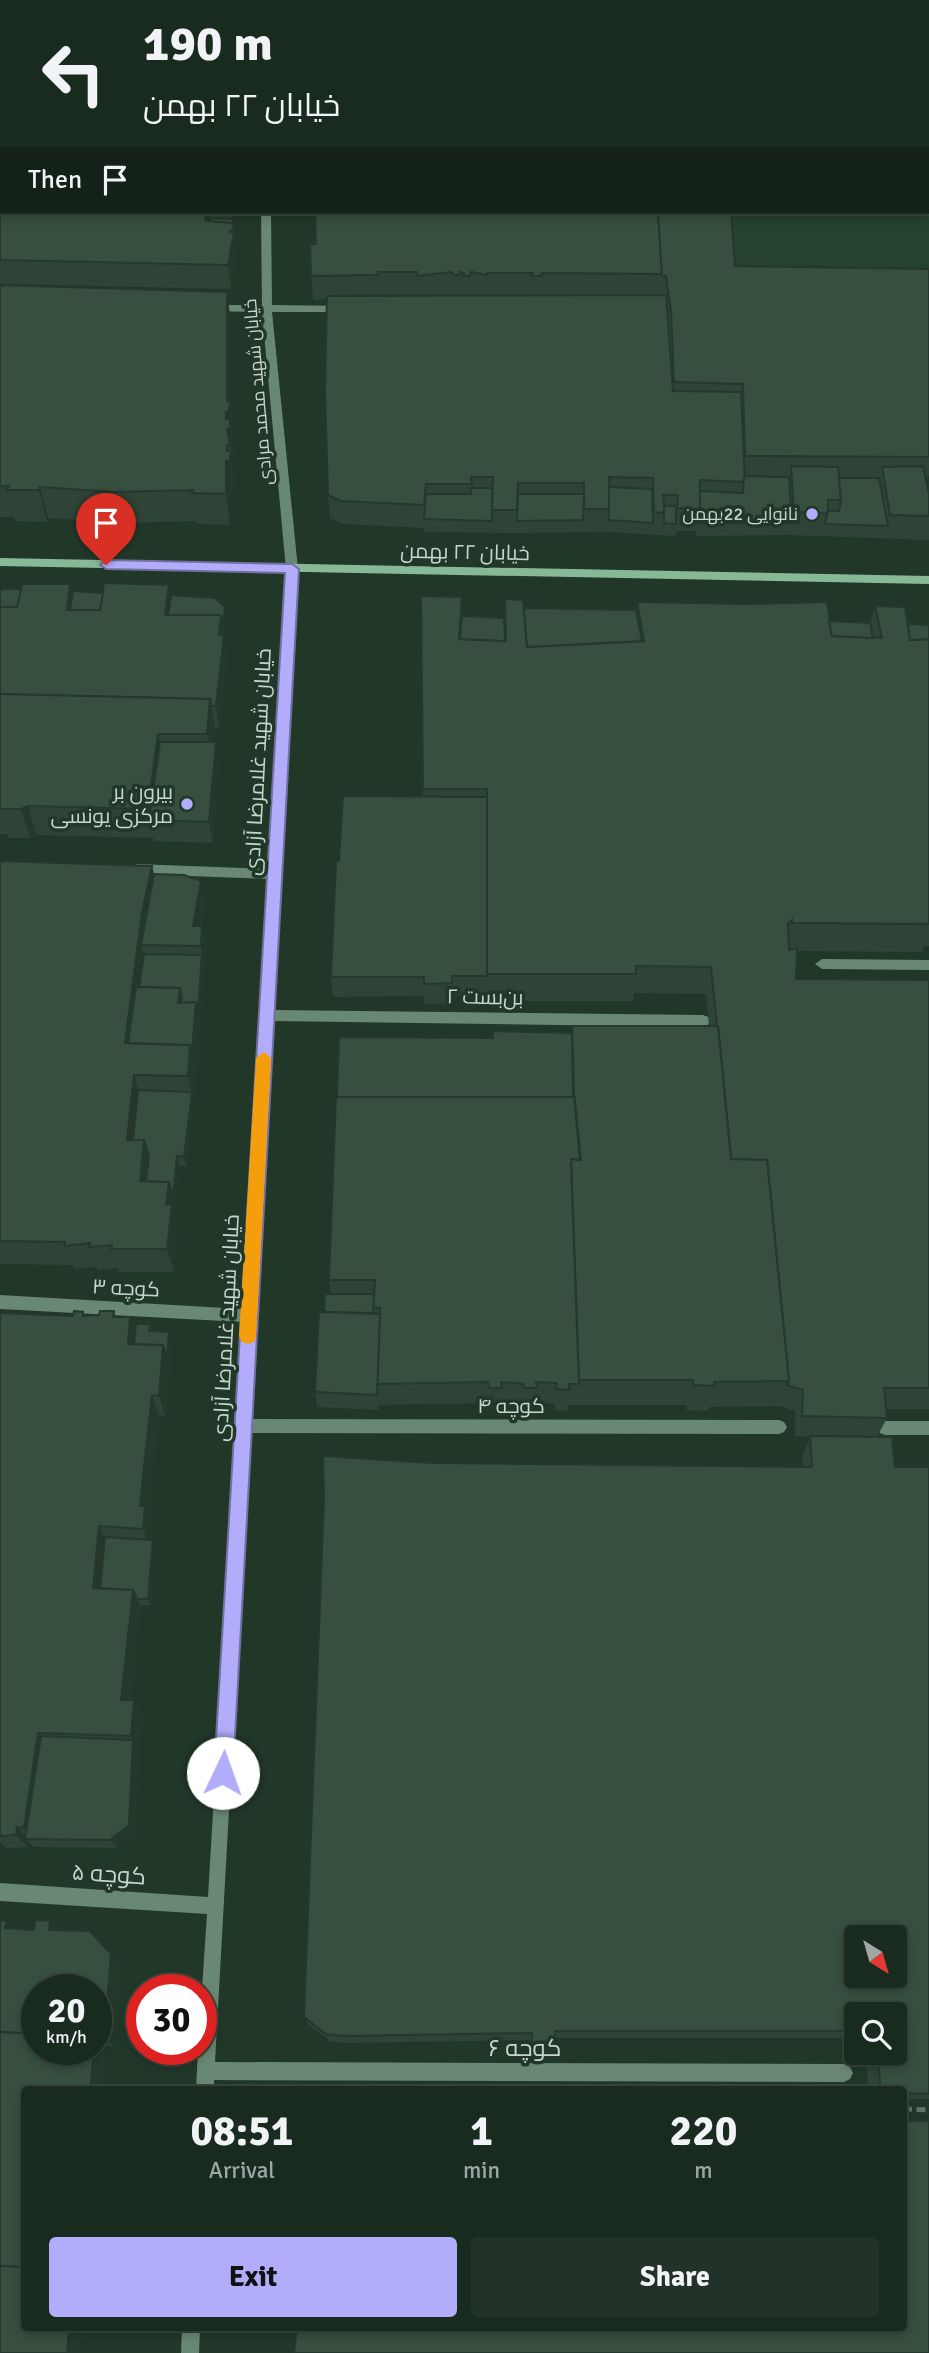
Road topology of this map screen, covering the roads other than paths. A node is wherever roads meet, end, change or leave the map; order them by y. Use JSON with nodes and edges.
{"nodes":[{"id":1,"x":266,"y":214,"type":"edge"},
{"id":2,"x":200,"y":308,"type":"edge"},
{"id":3,"x":267,"y":309,"type":"junction"},
{"id":4,"x":364,"y":309,"type":"edge"},
{"id":5,"x":0,"y":562,"type":"edge"},
{"id":6,"x":292,"y":569,"type":"junction"},
{"id":7,"x":929,"y":580,"type":"edge"},
{"id":8,"x":124,"y":869,"type":"edge"},
{"id":9,"x":275,"y":874,"type":"junction"},
{"id":10,"x":822,"y":964,"type":"dead end"},
{"id":11,"x":929,"y":965,"type":"edge"},
{"id":12,"x":266,"y":1014,"type":"junction"},
{"id":13,"x":703,"y":1021,"type":"dead end"},
{"id":14,"x":0,"y":1302,"type":"edge"},
{"id":15,"x":249,"y":1316,"type":"junction"},
{"id":16,"x":243,"y":1426,"type":"junction"},
{"id":17,"x":779,"y":1427,"type":"dead end"},
{"id":18,"x":885,"y":1428,"type":"edge"},
{"id":19,"x":929,"y":1428,"type":"edge"},
{"id":20,"x":0,"y":1892,"type":"edge"},
{"id":21,"x":215,"y":1906,"type":"junction"},
{"id":22,"x":844,"y":2074,"type":"dead end"},
{"id":23,"x":205,"y":2080,"type":"edge"},
{"id":24,"x":191,"y":2331,"type":"edge"},
{"id":25,"x":190,"y":2353,"type":"edge"}],
"edges":[{"from":1,"to":3,"type":"street","name":"خیابان شهید محمد مرادی"},
{"from":2,"to":3,"type":"street"},
{"from":3,"to":4,"type":"street"},
{"from":3,"to":6,"type":"street","name":"خیابان شهید محمد مرادی"},
{"from":5,"to":6,"type":"street","name":"خیابان ۲۲ بهمن"},
{"from":6,"to":7,"type":"street","name":"خیابان ۲۲ بهمن"},
{"from":6,"to":9,"type":"street","name":"خیابان شهید غلامرضا آزادی"},
{"from":8,"to":9,"type":"street"},
{"from":9,"to":12,"type":"street","name":"خیابان شهید غلامرضا آزادی"},
{"from":10,"to":11,"type":"street"},
{"from":12,"to":13,"type":"street","name":"بن‌بست ۲"},
{"from":12,"to":15,"type":"street","name":"خیابان شهید غلامرضا آزادی"},
{"from":14,"to":15,"type":"street","name":"کوچه ۳"},
{"from":15,"to":16,"type":"street","name":"خیابان شهید غلامرضا آزادی"},
{"from":16,"to":17,"type":"street","name":"کوچه ۴"},
{"from":16,"to":21,"type":"street","name":"خیابان شهید غلامرضا آزادی"},
{"from":18,"to":19,"type":"street"},
{"from":20,"to":21,"type":"street","name":"کوچه ۵"},
{"from":21,"to":23,"type":"street","name":"خیابان شهید غلامرضا آزادی"},
{"from":22,"to":23,"type":"street","name":"کوچه ۶"},
{"from":24,"to":25,"type":"street"}]}
